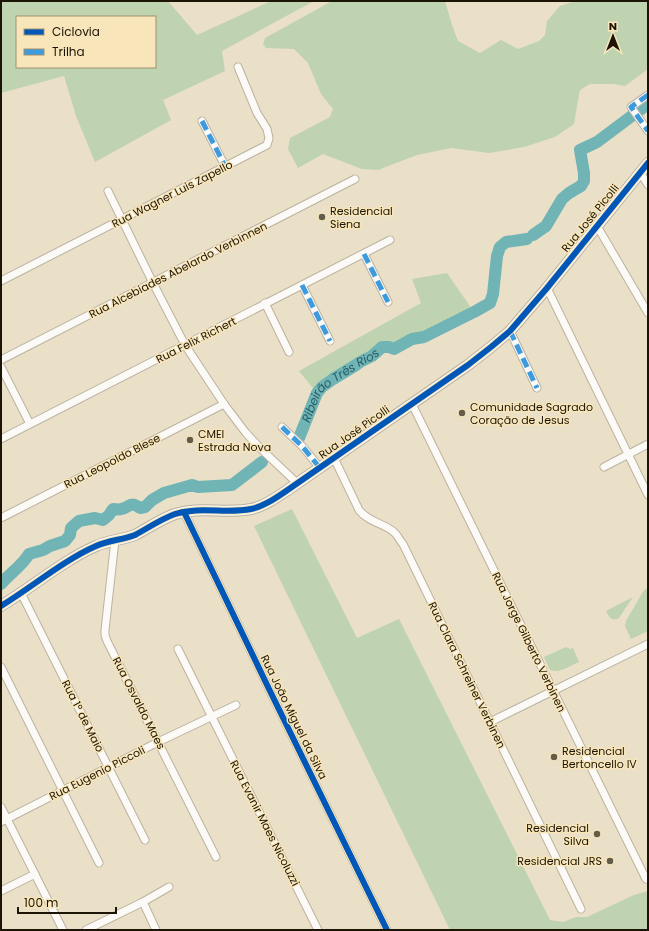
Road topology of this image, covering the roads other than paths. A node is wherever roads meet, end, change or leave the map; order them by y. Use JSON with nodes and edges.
{"nodes":[{"id":1,"x":238,"y":67,"type":"dead end"},
{"id":2,"x":648,"y":95,"type":"edge"},
{"id":3,"x":202,"y":121,"type":"dead end"},
{"id":4,"x":648,"y":131,"type":"edge"},
{"id":5,"x":648,"y":163,"type":"edge"},
{"id":6,"x":225,"y":166,"type":"junction"},
{"id":7,"x":640,"y":172,"type":"junction"},
{"id":8,"x":355,"y":179,"type":"dead end"},
{"id":9,"x":648,"y":185,"type":"edge"},
{"id":10,"x":108,"y":191,"type":"dead end"},
{"id":11,"x":122,"y":219,"type":"junction"},
{"id":12,"x":597,"y":226,"type":"junction"},
{"id":13,"x":390,"y":240,"type":"dead end"},
{"id":14,"x":366,"y":253,"type":"junction"},
{"id":15,"x":1,"y":281,"type":"edge"},
{"id":16,"x":153,"y":283,"type":"junction"},
{"id":17,"x":304,"y":284,"type":"junction"},
{"id":18,"x":546,"y":288,"type":"junction"},
{"id":19,"x":389,"y":301,"type":"dead end"},
{"id":20,"x":265,"y":304,"type":"junction"},
{"id":21,"x":648,"y":313,"type":"edge"},
{"id":22,"x":326,"y":324,"type":"dead end"},
{"id":23,"x":510,"y":331,"type":"junction"},
{"id":24,"x":330,"y":341,"type":"dead end"},
{"id":25,"x":185,"y":345,"type":"junction"},
{"id":26,"x":289,"y":352,"type":"dead end"},
{"id":27,"x":1,"y":360,"type":"edge"},
{"id":28,"x":1,"y":367,"type":"edge"},
{"id":29,"x":537,"y":388,"type":"dead end"},
{"id":30,"x":224,"y":404,"type":"junction"},
{"id":31,"x":412,"y":404,"type":"junction"},
{"id":32,"x":30,"y":424,"type":"junction"},
{"id":33,"x":282,"y":427,"type":"dead end"},
{"id":34,"x":1,"y":439,"type":"edge"},
{"id":35,"x":648,"y":444,"type":"edge"},
{"id":36,"x":628,"y":455,"type":"junction"},
{"id":37,"x":334,"y":458,"type":"junction"},
{"id":38,"x":604,"y":467,"type":"dead end"},
{"id":39,"x":320,"y":468,"type":"junction"},
{"id":40,"x":297,"y":483,"type":"junction"},
{"id":41,"x":648,"y":495,"type":"edge"},
{"id":42,"x":184,"y":512,"type":"junction"},
{"id":43,"x":1,"y":518,"type":"edge"},
{"id":44,"x":115,"y":540,"type":"junction"},
{"id":45,"x":21,"y":594,"type":"junction"},
{"id":46,"x":1,"y":606,"type":"edge"},
{"id":47,"x":648,"y":644,"type":"edge"},
{"id":48,"x":178,"y":649,"type":"dead end"},
{"id":49,"x":1,"y":667,"type":"edge"},
{"id":50,"x":553,"y":691,"type":"junction"},
{"id":51,"x":236,"y":705,"type":"dead end"},
{"id":52,"x":211,"y":717,"type":"junction"},
{"id":53,"x":490,"y":722,"type":"junction"},
{"id":54,"x":158,"y":742,"type":"junction"},
{"id":55,"x":109,"y":768,"type":"junction"},
{"id":56,"x":63,"y":790,"type":"junction"},
{"id":57,"x":1,"y":807,"type":"edge"},
{"id":58,"x":4,"y":820,"type":"edge"},
{"id":59,"x":145,"y":840,"type":"dead end"},
{"id":60,"x":216,"y":857,"type":"dead end"},
{"id":61,"x":99,"y":863,"type":"dead end"},
{"id":62,"x":35,"y":874,"type":"junction"},
{"id":63,"x":646,"y":879,"type":"dead end"},
{"id":64,"x":169,"y":888,"type":"dead end"},
{"id":65,"x":1,"y":891,"type":"edge"},
{"id":66,"x":143,"y":902,"type":"junction"},
{"id":67,"x":581,"y":910,"type":"dead end"},
{"id":68,"x":63,"y":930,"type":"edge"},
{"id":69,"x":86,"y":930,"type":"edge"},
{"id":70,"x":156,"y":930,"type":"edge"},
{"id":71,"x":318,"y":930,"type":"edge"},
{"id":72,"x":387,"y":930,"type":"edge"}],
"edges":[{"from":1,"to":6,"type":"street","name":"Rua Wagner Luis Zapello"},
{"from":2,"to":4,"type":"street"},
{"from":3,"to":6,"type":"street"},
{"from":5,"to":7,"type":"street","name":"Rua José Picolli"},
{"from":6,"to":11,"type":"street","name":"Rua Wagner Luis Zapello"},
{"from":7,"to":9,"type":"street"},
{"from":7,"to":12,"type":"street","name":"Rua José Picolli"},
{"from":8,"to":16,"type":"street","name":"Rua Alcebiades Abelardo Verbinnen"},
{"from":10,"to":11,"type":"street"},
{"from":11,"to":15,"type":"street","name":"Rua Wagner Luis Zapello"},
{"from":11,"to":16,"type":"street"},
{"from":12,"to":18,"type":"street","name":"Rua José Picolli"},
{"from":12,"to":21,"type":"street"},
{"from":13,"to":14,"type":"street","name":"Rua Felix Richert"},
{"from":14,"to":17,"type":"street","name":"Rua Felix Richert"},
{"from":14,"to":19,"type":"street"},
{"from":16,"to":25,"type":"street"},
{"from":16,"to":27,"type":"street","name":"Rua Alcebiades Abelardo Verbinnen"},
{"from":17,"to":20,"type":"street","name":"Rua Felix Richert"},
{"from":17,"to":22,"type":"street"},
{"from":17,"to":24,"type":"street"},
{"from":18,"to":23,"type":"street","name":"Rua José Picolli"},
{"from":18,"to":36,"type":"street"},
{"from":20,"to":25,"type":"street","name":"Rua Felix Richert"},
{"from":20,"to":26,"type":"street"},
{"from":23,"to":29,"type":"street"},
{"from":23,"to":31,"type":"street","name":"Rua José Picolli"},
{"from":25,"to":30,"type":"street"},
{"from":25,"to":32,"type":"street","name":"Rua Felix Richert"},
{"from":28,"to":32,"type":"street"},
{"from":30,"to":40,"type":"street"},
{"from":30,"to":43,"type":"street","name":"Rua Leopoldo Blese"},
{"from":31,"to":37,"type":"street","name":"Rua José Picolli"},
{"from":31,"to":50,"type":"street","name":"Rua Jorge Gilberto Verbinen"},
{"from":32,"to":34,"type":"street","name":"Rua Felix Richert"},
{"from":33,"to":39,"type":"street"},
{"from":35,"to":36,"type":"street"},
{"from":36,"to":38,"type":"street"},
{"from":36,"to":41,"type":"street"},
{"from":37,"to":39,"type":"street","name":"Rua José Picolli"},
{"from":37,"to":53,"type":"street","name":"Rua Clara Schreiner Verbinen"},
{"from":39,"to":40,"type":"street","name":"Rua José Picolli"},
{"from":40,"to":42,"type":"street","name":"Rua José Picolli"},
{"from":42,"to":44,"type":"street","name":"Rua José Picolli"},
{"from":42,"to":72,"type":"street","name":"Rua João Miguel da Silva"},
{"from":44,"to":45,"type":"street","name":"Rua José Picolli"},
{"from":44,"to":54,"type":"street","name":"Rua Osvaldo Maes"},
{"from":45,"to":46,"type":"street","name":"Rua José Picolli"},
{"from":45,"to":55,"type":"street","name":"Rua 1º de Maio"},
{"from":47,"to":50,"type":"street"},
{"from":48,"to":52,"type":"street","name":"Rua Evanir Maes Nicoluzzi"},
{"from":49,"to":56,"type":"street"},
{"from":50,"to":53,"type":"street"},
{"from":50,"to":63,"type":"street","name":"Rua Jorge Gilberto Verbinen"},
{"from":51,"to":52,"type":"street","name":"Rua Eugenio Piccoli"},
{"from":52,"to":54,"type":"street","name":"Rua Eugenio Piccoli"},
{"from":52,"to":71,"type":"street","name":"Rua Evanir Maes Nicoluzzi"},
{"from":53,"to":67,"type":"street","name":"Rua Clara Schreiner Verbinen"},
{"from":54,"to":55,"type":"street","name":"Rua Eugenio Piccoli"},
{"from":54,"to":60,"type":"street","name":"Rua Osvaldo Maes"},
{"from":55,"to":56,"type":"street","name":"Rua Eugenio Piccoli"},
{"from":55,"to":59,"type":"street","name":"Rua 1º de Maio"},
{"from":56,"to":58,"type":"street","name":"Rua Eugenio Piccoli"},
{"from":56,"to":61,"type":"street"},
{"from":57,"to":58,"type":"street"},
{"from":58,"to":62,"type":"street"},
{"from":62,"to":65,"type":"street"},
{"from":62,"to":68,"type":"street"},
{"from":64,"to":66,"type":"street"},
{"from":66,"to":69,"type":"street"},
{"from":66,"to":70,"type":"street"}]}
